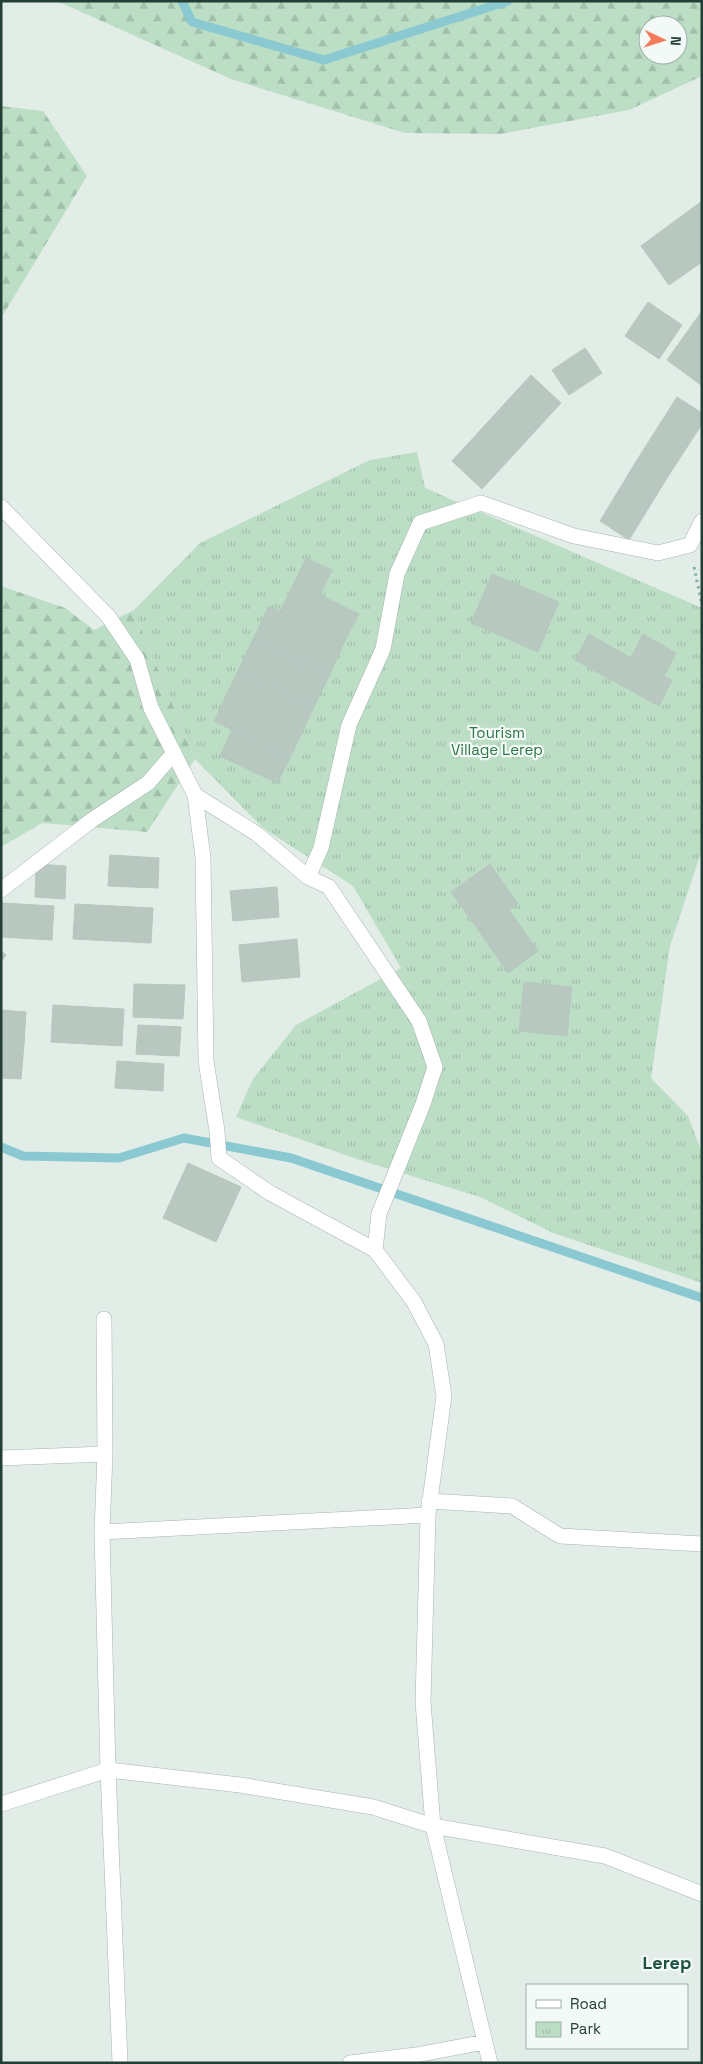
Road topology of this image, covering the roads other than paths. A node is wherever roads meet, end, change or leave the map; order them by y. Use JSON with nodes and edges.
{"nodes":[{"id":1,"x":1,"y":507,"type":"edge"},
{"id":2,"x":702,"y":521,"type":"edge"},
{"id":3,"x":174,"y":753,"type":"junction"},
{"id":4,"x":195,"y":795,"type":"junction"},
{"id":5,"x":308,"y":877,"type":"junction"},
{"id":6,"x":1,"y":890,"type":"edge"},
{"id":7,"x":375,"y":1250,"type":"junction"},
{"id":8,"x":104,"y":1319,"type":"dead end"},
{"id":9,"x":105,"y":1454,"type":"junction"},
{"id":10,"x":1,"y":1458,"type":"edge"},
{"id":11,"x":429,"y":1508,"type":"junction"},
{"id":12,"x":102,"y":1532,"type":"junction"},
{"id":13,"x":702,"y":1544,"type":"edge"},
{"id":14,"x":108,"y":1770,"type":"junction"},
{"id":15,"x":1,"y":1804,"type":"edge"},
{"id":16,"x":433,"y":1826,"type":"junction"},
{"id":17,"x":702,"y":1894,"type":"edge"},
{"id":18,"x":485,"y":2042,"type":"junction"},
{"id":19,"x":120,"y":2063,"type":"edge"},
{"id":20,"x":350,"y":2063,"type":"edge"},
{"id":21,"x":490,"y":2063,"type":"edge"}],
"edges":[{"from":1,"to":3,"type":"street"},
{"from":2,"to":5,"type":"street"},
{"from":3,"to":4,"type":"street"},
{"from":3,"to":6,"type":"street"},
{"from":4,"to":5,"type":"street"},
{"from":4,"to":7,"type":"street"},
{"from":5,"to":7,"type":"street"},
{"from":7,"to":11,"type":"street"},
{"from":8,"to":9,"type":"street"},
{"from":9,"to":10,"type":"street"},
{"from":9,"to":12,"type":"street"},
{"from":11,"to":12,"type":"street"},
{"from":11,"to":13,"type":"street"},
{"from":11,"to":16,"type":"street"},
{"from":12,"to":14,"type":"street"},
{"from":14,"to":15,"type":"street"},
{"from":14,"to":16,"type":"street"},
{"from":14,"to":19,"type":"street"},
{"from":16,"to":17,"type":"street"},
{"from":16,"to":18,"type":"street"},
{"from":18,"to":20,"type":"street"},
{"from":18,"to":21,"type":"street"}]}
